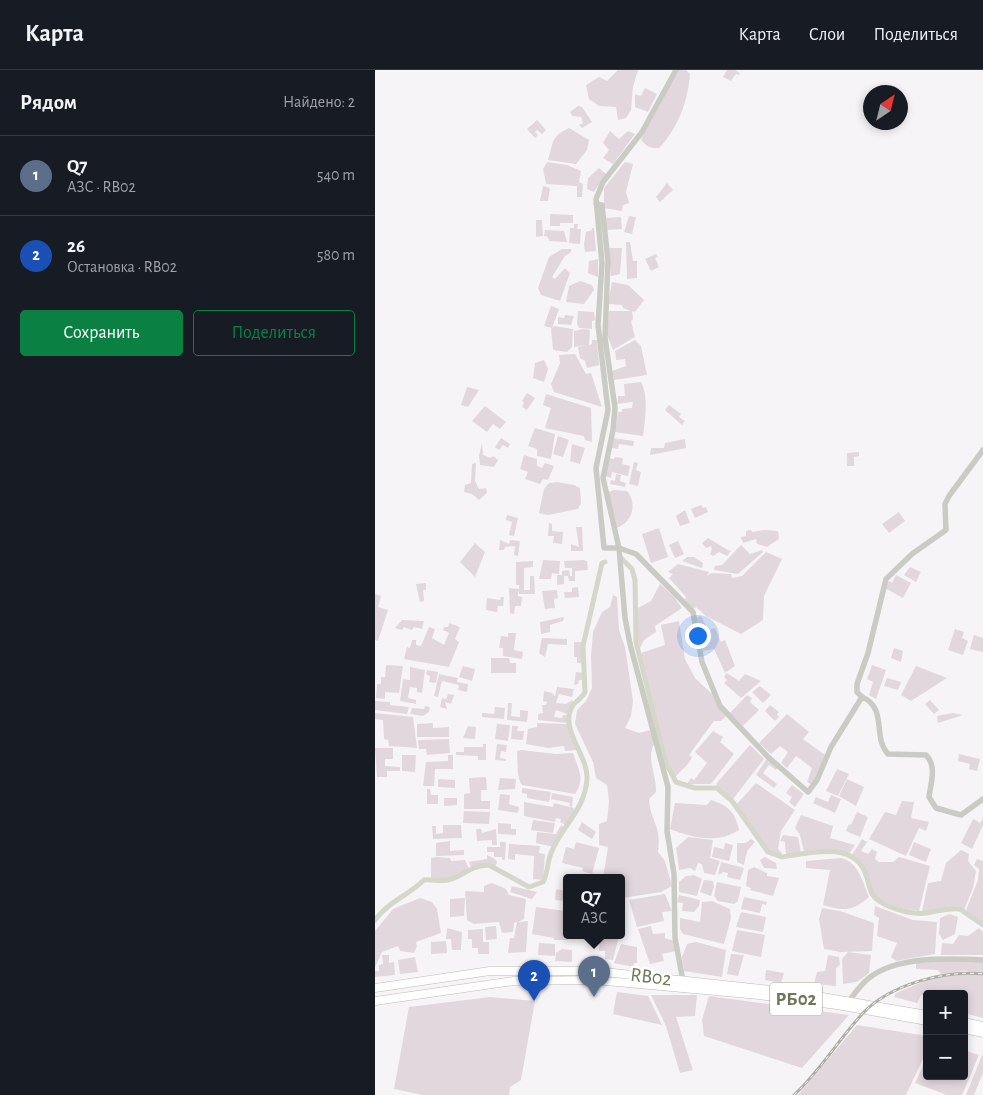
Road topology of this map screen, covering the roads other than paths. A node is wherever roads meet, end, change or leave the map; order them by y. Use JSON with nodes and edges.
{"nodes":[{"id":1,"x":676,"y":70,"type":"edge"},
{"id":2,"x":612,"y":410,"type":"junction"},
{"id":3,"x":983,"y":450,"type":"edge"},
{"id":4,"x":619,"y":548,"type":"junction"},
{"id":5,"x":862,"y":697,"type":"junction"},
{"id":6,"x":983,"y":799,"type":"edge"},
{"id":7,"x":983,"y":960,"type":"edge"},
{"id":8,"x":683,"y":980,"type":"junction"},
{"id":9,"x":393,"y":986,"type":"junction"},
{"id":10,"x":375,"y":988,"type":"edge"},
{"id":11,"x":395,"y":1000,"type":"junction"},
{"id":12,"x":849,"y":1001,"type":"junction"},
{"id":13,"x":375,"y":1002,"type":"edge"},
{"id":14,"x":923,"y":1014,"type":"edge"},
{"id":15,"x":923,"y":1020,"type":"edge"},
{"id":16,"x":968,"y":1023,"type":"edge"},
{"id":17,"x":983,"y":1026,"type":"edge"},
{"id":18,"x":968,"y":1030,"type":"edge"},
{"id":19,"x":983,"y":1033,"type":"edge"}],
"edges":[{"from":1,"to":2,"type":"street"},
{"from":2,"to":4,"type":"street"},
{"from":2,"to":4,"type":"street"},
{"from":3,"to":5,"type":"street"},
{"from":4,"to":5,"type":"street"},
{"from":4,"to":8,"type":"street"},
{"from":5,"to":6,"type":"street"},
{"from":7,"to":12,"type":"street"},
{"from":8,"to":9,"type":"highway","name":"RB02","number":"РБ02"},
{"from":8,"to":12,"type":"highway","name":"RB02","number":"РБ02"},
{"from":9,"to":10,"type":"highway","name":"RB02","number":"РБ02"},
{"from":9,"to":11,"type":"highway"},
{"from":11,"to":13,"type":"highway","number":"РБ02"},
{"from":11,"to":15,"type":"highway","name":"RB02","number":"РБ02"},
{"from":12,"to":14,"type":"highway","name":"RB02","number":"РБ02"},
{"from":16,"to":17,"type":"highway"},
{"from":18,"to":19,"type":"highway"}]}
